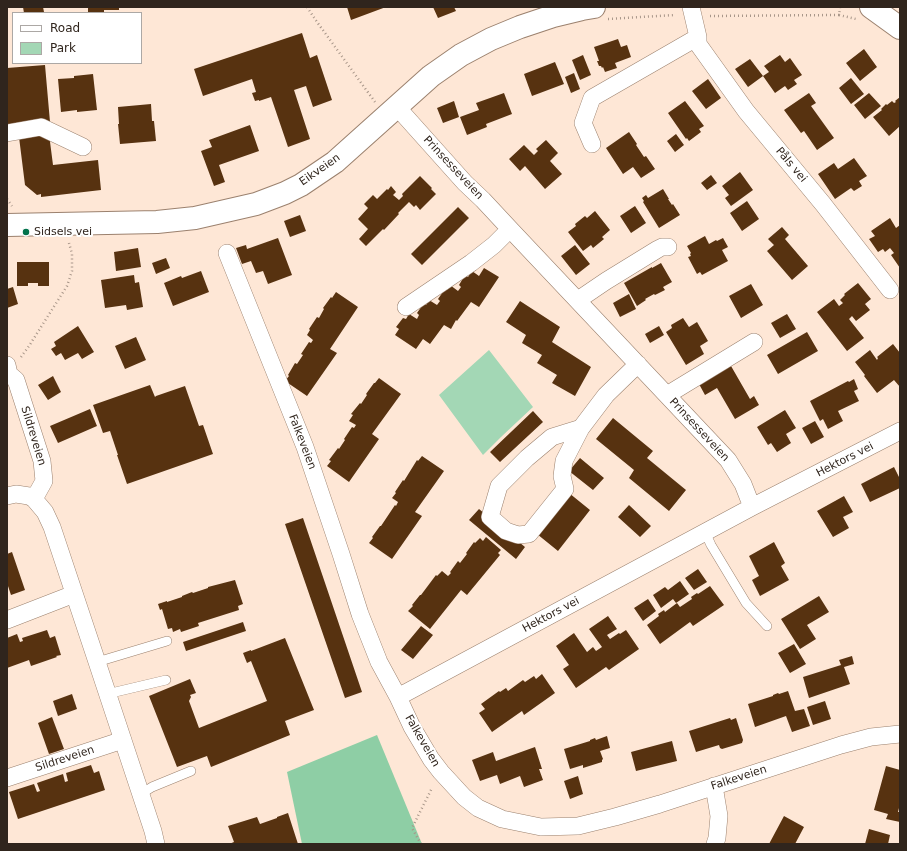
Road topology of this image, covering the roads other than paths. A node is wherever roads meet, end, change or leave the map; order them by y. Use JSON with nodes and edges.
{"nodes":[{"id":1,"x":691,"y":7,"type":"edge"},
{"id":2,"x":871,"y":7,"type":"edge"},
{"id":3,"x":586,"y":8,"type":"edge"},
{"id":4,"x":900,"y":28,"type":"edge"},
{"id":5,"x":698,"y":37,"type":"junction"},
{"id":6,"x":387,"y":105,"type":"junction"},
{"id":7,"x":7,"y":133,"type":"edge"},
{"id":8,"x":592,"y":144,"type":"dead end"},
{"id":9,"x":83,"y":147,"type":"dead end"},
{"id":10,"x":10,"y":215,"type":"edge"},
{"id":11,"x":510,"y":229,"type":"junction"},
{"id":12,"x":668,"y":247,"type":"dead end"},
{"id":13,"x":227,"y":253,"type":"dead end"},
{"id":14,"x":890,"y":290,"type":"dead end"},
{"id":15,"x":578,"y":300,"type":"junction"},
{"id":16,"x":406,"y":308,"type":"dead end"},
{"id":17,"x":754,"y":342,"type":"dead end"},
{"id":18,"x":638,"y":364,"type":"junction"},
{"id":19,"x":8,"y":371,"type":"edge"},
{"id":20,"x":667,"y":395,"type":"junction"},
{"id":21,"x":581,"y":428,"type":"junction"},
{"id":22,"x":900,"y":431,"type":"edge"},
{"id":23,"x":7,"y":496,"type":"edge"},
{"id":24,"x":34,"y":499,"type":"junction"},
{"id":25,"x":752,"y":508,"type":"junction"},
{"id":26,"x":705,"y":532,"type":"junction"},
{"id":27,"x":74,"y":594,"type":"junction"},
{"id":28,"x":7,"y":620,"type":"edge"},
{"id":29,"x":767,"y":626,"type":"dead end"},
{"id":30,"x":166,"y":641,"type":"dead end"},
{"id":31,"x":97,"y":662,"type":"junction"},
{"id":32,"x":166,"y":680,"type":"dead end"},
{"id":33,"x":107,"y":694,"type":"junction"},
{"id":34,"x":398,"y":697,"type":"junction"},
{"id":35,"x":900,"y":734,"type":"edge"},
{"id":36,"x":123,"y":740,"type":"junction"},
{"id":37,"x":191,"y":772,"type":"dead end"},
{"id":38,"x":7,"y":778,"type":"edge"},
{"id":39,"x":714,"y":786,"type":"junction"},
{"id":40,"x":140,"y":794,"type":"junction"},
{"id":41,"x":156,"y":844,"type":"edge"},
{"id":42,"x":715,"y":844,"type":"edge"}],
"edges":[{"from":1,"to":5,"type":"street","name":"Påls vei"},
{"from":2,"to":4,"type":"main road"},
{"from":3,"to":6,"type":"main road","name":"Eikveien"},
{"from":5,"to":8,"type":"street"},
{"from":5,"to":14,"type":"street","name":"Påls vei"},
{"from":6,"to":10,"type":"main road","name":"Eikveien"},
{"from":6,"to":11,"type":"street","name":"Prinsesseveien"},
{"from":7,"to":9,"type":"street"},
{"from":11,"to":15,"type":"street","name":"Prinsesseveien"},
{"from":11,"to":16,"type":"street"},
{"from":12,"to":15,"type":"street"},
{"from":13,"to":34,"type":"street","name":"Falkeveien"},
{"from":15,"to":18,"type":"street","name":"Prinsesseveien"},
{"from":17,"to":20,"type":"street","name":"Prinsesseveien"},
{"from":18,"to":20,"type":"street","name":"Prinsesseveien"},
{"from":18,"to":21,"type":"street"},
{"from":19,"to":24,"type":"street","name":"Sildreveien"},
{"from":20,"to":25,"type":"street","name":"Prinsesseveien"},
{"from":21,"to":21,"type":"street"},
{"from":22,"to":25,"type":"street","name":"Hektors vei"},
{"from":23,"to":24,"type":"street"},
{"from":24,"to":27,"type":"street"},
{"from":25,"to":26,"type":"street","name":"Hektors vei"},
{"from":26,"to":29,"type":"lane"},
{"from":26,"to":34,"type":"street","name":"Hektors vei"},
{"from":27,"to":28,"type":"street"},
{"from":27,"to":31,"type":"street"},
{"from":30,"to":31,"type":"lane"},
{"from":31,"to":33,"type":"street"},
{"from":32,"to":33,"type":"lane"},
{"from":33,"to":36,"type":"street"},
{"from":34,"to":39,"type":"street","name":"Falkeveien"},
{"from":35,"to":39,"type":"street","name":"Falkeveien"},
{"from":36,"to":38,"type":"street","name":"Sildreveien"},
{"from":36,"to":40,"type":"street"},
{"from":37,"to":40,"type":"lane"},
{"from":39,"to":42,"type":"street"},
{"from":40,"to":41,"type":"street"}]}
